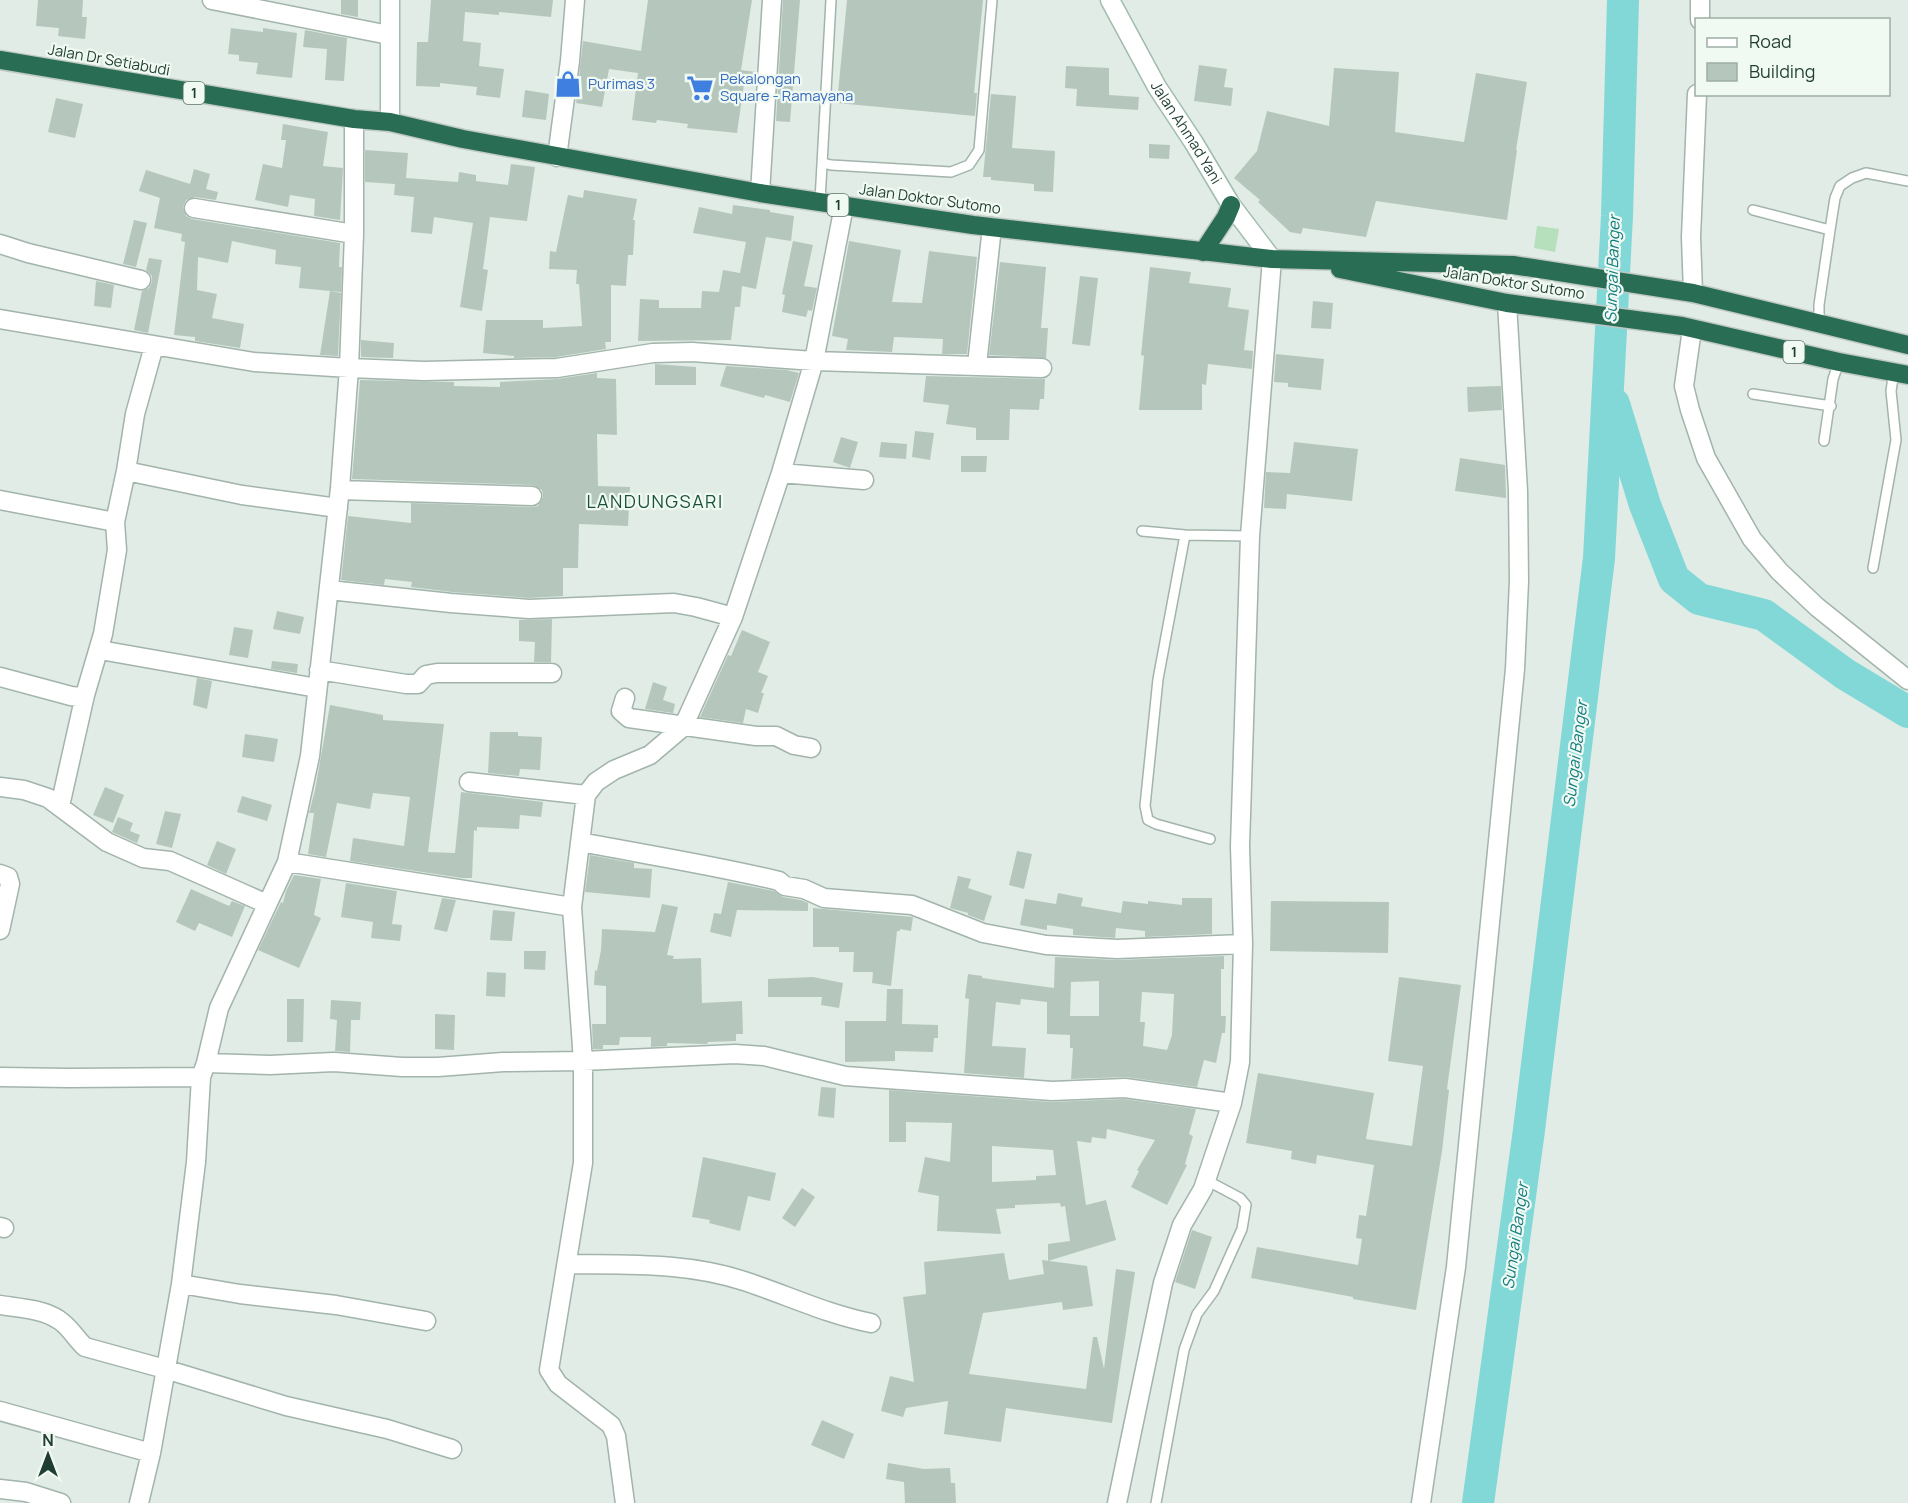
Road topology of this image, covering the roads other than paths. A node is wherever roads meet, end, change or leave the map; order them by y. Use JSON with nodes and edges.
{"nodes":[{"id":1,"x":213,"y":0,"type":"edge"},
{"id":2,"x":390,"y":0,"type":"edge"},
{"id":3,"x":575,"y":0,"type":"edge"},
{"id":4,"x":771,"y":0,"type":"edge"},
{"id":5,"x":831,"y":0,"type":"edge"},
{"id":6,"x":992,"y":0,"type":"edge"},
{"id":7,"x":1110,"y":0,"type":"edge"},
{"id":8,"x":1700,"y":0,"type":"edge"},
{"id":9,"x":1700,"y":18,"type":"edge"},
{"id":10,"x":389,"y":35,"type":"junction"},
{"id":11,"x":0,"y":60,"type":"edge"},
{"id":12,"x":1697,"y":96,"type":"edge"},
{"id":13,"x":354,"y":119,"type":"junction"},
{"id":14,"x":390,"y":122,"type":"junction"},
{"id":15,"x":557,"y":157,"type":"junction"},
{"id":16,"x":823,"y":163,"type":"junction"},
{"id":17,"x":1908,"y":181,"type":"edge"},
{"id":18,"x":760,"y":193,"type":"junction"},
{"id":19,"x":820,"y":201,"type":"junction"},
{"id":20,"x":1231,"y":205,"type":"junction"},
{"id":21,"x":844,"y":206,"type":"junction"},
{"id":22,"x":194,"y":208,"type":"dead end"},
{"id":23,"x":1753,"y":210,"type":"dead end"},
{"id":24,"x":992,"y":227,"type":"junction"},
{"id":25,"x":1830,"y":230,"type":"junction"},
{"id":26,"x":354,"y":234,"type":"junction"},
{"id":27,"x":0,"y":244,"type":"edge"},
{"id":28,"x":1203,"y":252,"type":"junction"},
{"id":29,"x":1272,"y":259,"type":"junction"},
{"id":30,"x":1291,"y":260,"type":"junction"},
{"id":31,"x":141,"y":280,"type":"dead end"},
{"id":32,"x":1690,"y":293,"type":"junction"},
{"id":33,"x":1509,"y":303,"type":"junction"},
{"id":34,"x":0,"y":319,"type":"edge"},
{"id":35,"x":1819,"y":323,"type":"junction"},
{"id":36,"x":1687,"y":327,"type":"junction"},
{"id":37,"x":1908,"y":345,"type":"edge"},
{"id":38,"x":154,"y":346,"type":"junction"},
{"id":39,"x":814,"y":361,"type":"junction"},
{"id":40,"x":1839,"y":362,"type":"junction"},
{"id":41,"x":977,"y":365,"type":"junction"},
{"id":42,"x":349,"y":368,"type":"junction"},
{"id":43,"x":1042,"y":368,"type":"dead end"},
{"id":44,"x":1901,"y":373,"type":"edge"},
{"id":45,"x":1753,"y":394,"type":"dead end"},
{"id":46,"x":1830,"y":406,"type":"junction"},
{"id":47,"x":1824,"y":441,"type":"dead end"},
{"id":48,"x":126,"y":471,"type":"junction"},
{"id":49,"x":781,"y":473,"type":"junction"},
{"id":50,"x":864,"y":480,"type":"dead end"},
{"id":51,"x":532,"y":496,"type":"dead end"},
{"id":52,"x":339,"y":499,"type":"junction"},
{"id":53,"x":0,"y":500,"type":"edge"},
{"id":54,"x":115,"y":522,"type":"junction"},
{"id":55,"x":1142,"y":531,"type":"dead end"},
{"id":56,"x":1185,"y":535,"type":"junction"},
{"id":57,"x":1250,"y":536,"type":"junction"},
{"id":58,"x":1873,"y":568,"type":"dead end"},
{"id":59,"x":329,"y":590,"type":"junction"},
{"id":60,"x":733,"y":617,"type":"junction"},
{"id":61,"x":100,"y":650,"type":"junction"},
{"id":62,"x":552,"y":673,"type":"dead end"},
{"id":63,"x":0,"y":677,"type":"edge"},
{"id":64,"x":318,"y":679,"type":"junction"},
{"id":65,"x":1908,"y":680,"type":"edge"},
{"id":66,"x":86,"y":695,"type":"junction"},
{"id":67,"x":625,"y":698,"type":"dead end"},
{"id":68,"x":683,"y":727,"type":"junction"},
{"id":69,"x":811,"y":748,"type":"dead end"},
{"id":70,"x":470,"y":782,"type":"dead end"},
{"id":71,"x":0,"y":787,"type":"edge"},
{"id":72,"x":586,"y":795,"type":"junction"},
{"id":73,"x":60,"y":806,"type":"junction"},
{"id":74,"x":1210,"y":839,"type":"dead end"},
{"id":75,"x":581,"y":842,"type":"junction"},
{"id":76,"x":287,"y":862,"type":"junction"},
{"id":77,"x":0,"y":874,"type":"edge"},
{"id":78,"x":267,"y":904,"type":"junction"},
{"id":79,"x":572,"y":907,"type":"junction"},
{"id":80,"x":0,"y":930,"type":"edge"},
{"id":81,"x":1243,"y":944,"type":"junction"},
{"id":82,"x":583,"y":1061,"type":"junction"},
{"id":83,"x":203,"y":1070,"type":"junction"},
{"id":84,"x":0,"y":1077,"type":"edge"},
{"id":85,"x":1232,"y":1103,"type":"junction"},
{"id":86,"x":1206,"y":1180,"type":"junction"},
{"id":87,"x":567,"y":1264,"type":"junction"},
{"id":88,"x":180,"y":1284,"type":"junction"},
{"id":89,"x":0,"y":1305,"type":"edge"},
{"id":90,"x":426,"y":1321,"type":"dead end"},
{"id":91,"x":871,"y":1323,"type":"dead end"},
{"id":92,"x":165,"y":1369,"type":"junction"},
{"id":93,"x":0,"y":1411,"type":"edge"},
{"id":94,"x":452,"y":1449,"type":"dead end"},
{"id":95,"x":151,"y":1453,"type":"junction"},
{"id":96,"x":0,"y":1489,"type":"edge"},
{"id":97,"x":61,"y":1503,"type":"edge"},
{"id":98,"x":140,"y":1503,"type":"edge"},
{"id":99,"x":625,"y":1503,"type":"edge"},
{"id":100,"x":1116,"y":1503,"type":"edge"},
{"id":101,"x":1156,"y":1503,"type":"edge"},
{"id":102,"x":1421,"y":1503,"type":"edge"}],
"edges":[{"from":1,"to":10,"type":"street"},
{"from":2,"to":10,"type":"street"},
{"from":3,"to":15,"type":"street"},
{"from":4,"to":18,"type":"street"},
{"from":5,"to":16,"type":"lane"},
{"from":6,"to":16,"type":"lane"},
{"from":7,"to":20,"type":"street","name":"Jalan Ahmad Yani"},
{"from":8,"to":9,"type":"street"},
{"from":10,"to":14,"type":"street"},
{"from":11,"to":13,"type":"highway","name":"Jalan Dr Setiabudi","number":"1"},
{"from":12,"to":32,"type":"street"},
{"from":13,"to":14,"type":"highway","name":"Jalan Dr Setiabudi","number":"1"},
{"from":13,"to":26,"type":"street"},
{"from":14,"to":15,"type":"highway","name":"Jalan Doktor Sutomo","number":"1"},
{"from":15,"to":18,"type":"highway","name":"Jalan Doktor Sutomo","number":"1"},
{"from":16,"to":19,"type":"lane"},
{"from":17,"to":25,"type":"lane"},
{"from":18,"to":19,"type":"highway","name":"Jalan Doktor Sutomo","number":"1"},
{"from":19,"to":21,"type":"highway","name":"Jalan Doktor Sutomo","number":"1"},
{"from":20,"to":28,"type":"highway"},
{"from":20,"to":29,"type":"street","name":"Jalan Ahmad Yani"},
{"from":21,"to":24,"type":"highway","name":"Jalan Doktor Sutomo","number":"1"},
{"from":21,"to":39,"type":"street"},
{"from":22,"to":26,"type":"street"},
{"from":23,"to":25,"type":"lane"},
{"from":24,"to":28,"type":"highway","name":"Jalan Doktor Sutomo","number":"1"},
{"from":24,"to":41,"type":"street"},
{"from":25,"to":35,"type":"lane"},
{"from":26,"to":42,"type":"street"},
{"from":27,"to":31,"type":"street"},
{"from":28,"to":29,"type":"highway","name":"Jalan Doktor Sutomo","number":"1"},
{"from":29,"to":30,"type":"highway","name":"Jalan Doktor Sutomo","number":"1"},
{"from":29,"to":57,"type":"street"},
{"from":30,"to":32,"type":"highway","name":"Jalan Doktor Sutomo","number":"1"},
{"from":30,"to":33,"type":"highway","name":"Jalan Doktor Sutomo","number":"1"},
{"from":32,"to":35,"type":"highway","name":"Jalan Doktor Sutomo","number":"1"},
{"from":33,"to":36,"type":"highway","name":"Jalan Doktor Sutomo","number":"1"},
{"from":33,"to":102,"type":"street"},
{"from":34,"to":38,"type":"street"},
{"from":35,"to":37,"type":"highway","name":"Jalan Doktor Sutomo","number":"1"},
{"from":36,"to":40,"type":"highway","name":"Jalan Doktor Sutomo","number":"1"},
{"from":36,"to":65,"type":"street"},
{"from":38,"to":42,"type":"street"},
{"from":38,"to":48,"type":"street"},
{"from":39,"to":41,"type":"street"},
{"from":39,"to":42,"type":"street"},
{"from":39,"to":49,"type":"street"},
{"from":40,"to":44,"type":"highway","name":"Jalan Doktor Sutomo","number":"1"},
{"from":40,"to":46,"type":"lane"},
{"from":41,"to":43,"type":"street"},
{"from":42,"to":52,"type":"street"},
{"from":44,"to":58,"type":"lane"},
{"from":45,"to":46,"type":"lane"},
{"from":46,"to":47,"type":"lane"},
{"from":48,"to":52,"type":"street"},
{"from":48,"to":54,"type":"street"},
{"from":49,"to":50,"type":"street"},
{"from":49,"to":60,"type":"street"},
{"from":51,"to":52,"type":"street"},
{"from":52,"to":59,"type":"street"},
{"from":53,"to":54,"type":"street"},
{"from":54,"to":61,"type":"street"},
{"from":55,"to":56,"type":"lane"},
{"from":56,"to":57,"type":"lane"},
{"from":56,"to":74,"type":"lane"},
{"from":57,"to":81,"type":"street"},
{"from":59,"to":60,"type":"street"},
{"from":59,"to":64,"type":"street"},
{"from":60,"to":68,"type":"street"},
{"from":61,"to":64,"type":"street"},
{"from":61,"to":66,"type":"street"},
{"from":62,"to":64,"type":"street"},
{"from":63,"to":66,"type":"street"},
{"from":64,"to":76,"type":"street"},
{"from":66,"to":73,"type":"street"},
{"from":67,"to":68,"type":"street"},
{"from":68,"to":69,"type":"street"},
{"from":68,"to":72,"type":"street"},
{"from":70,"to":72,"type":"street"},
{"from":71,"to":73,"type":"street"},
{"from":72,"to":75,"type":"street"},
{"from":73,"to":78,"type":"street"},
{"from":75,"to":79,"type":"street"},
{"from":75,"to":81,"type":"street"},
{"from":76,"to":78,"type":"street"},
{"from":76,"to":79,"type":"street"},
{"from":77,"to":80,"type":"street"},
{"from":78,"to":83,"type":"street"},
{"from":79,"to":82,"type":"street"},
{"from":81,"to":85,"type":"street"},
{"from":82,"to":83,"type":"street"},
{"from":82,"to":85,"type":"street"},
{"from":82,"to":87,"type":"street"},
{"from":83,"to":84,"type":"street"},
{"from":83,"to":88,"type":"street"},
{"from":85,"to":86,"type":"street"},
{"from":86,"to":100,"type":"street"},
{"from":86,"to":101,"type":"lane"},
{"from":87,"to":91,"type":"street"},
{"from":87,"to":99,"type":"street"},
{"from":88,"to":90,"type":"street"},
{"from":88,"to":92,"type":"street"},
{"from":89,"to":92,"type":"street"},
{"from":92,"to":94,"type":"street"},
{"from":92,"to":95,"type":"street"},
{"from":93,"to":95,"type":"street"},
{"from":95,"to":98,"type":"street"},
{"from":96,"to":97,"type":"street"}]}
